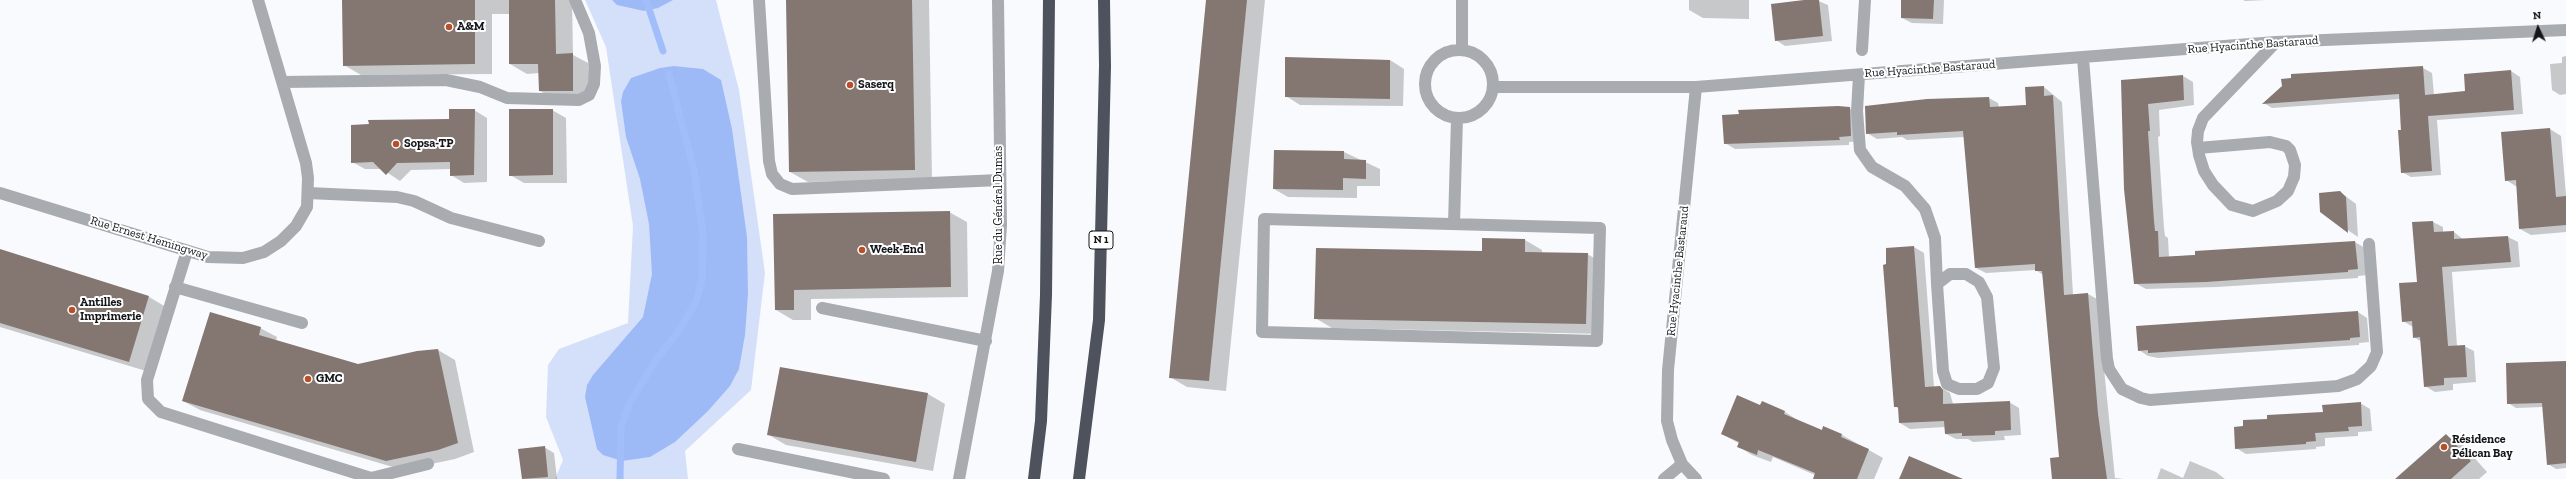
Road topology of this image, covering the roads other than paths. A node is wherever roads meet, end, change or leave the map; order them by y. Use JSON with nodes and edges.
{"nodes":[{"id":1,"x":258,"y":0,"type":"edge"},
{"id":2,"x":575,"y":0,"type":"edge"},
{"id":3,"x":759,"y":0,"type":"edge"},
{"id":4,"x":998,"y":0,"type":"edge"},
{"id":5,"x":1049,"y":0,"type":"edge"},
{"id":6,"x":1104,"y":0,"type":"edge"},
{"id":7,"x":1462,"y":0,"type":"edge"},
{"id":8,"x":1865,"y":0,"type":"edge"},
{"id":9,"x":2566,"y":30,"type":"edge"},
{"id":10,"x":2276,"y":42,"type":"junction"},
{"id":11,"x":1462,"y":50,"type":"junction"},
{"id":12,"x":1862,"y":50,"type":"dead end"},
{"id":13,"x":2083,"y":58,"type":"junction"},
{"id":14,"x":1859,"y":75,"type":"junction"},
{"id":15,"x":282,"y":82,"type":"junction"},
{"id":16,"x":1493,"y":87,"type":"junction"},
{"id":17,"x":1696,"y":87,"type":"junction"},
{"id":18,"x":1457,"y":118,"type":"junction"},
{"id":19,"x":2198,"y":148,"type":"junction"},
{"id":20,"x":1000,"y":180,"type":"junction"},
{"id":21,"x":0,"y":192,"type":"edge"},
{"id":22,"x":308,"y":193,"type":"junction"},
{"id":23,"x":1454,"y":224,"type":"junction"},
{"id":24,"x":539,"y":241,"type":"dead end"},
{"id":25,"x":2369,"y":244,"type":"dead end"},
{"id":26,"x":187,"y":251,"type":"junction"},
{"id":27,"x":1937,"y":284,"type":"junction"},
{"id":28,"x":175,"y":287,"type":"junction"},
{"id":29,"x":822,"y":308,"type":"dead end"},
{"id":30,"x":302,"y":323,"type":"dead end"},
{"id":31,"x":986,"y":341,"type":"junction"},
{"id":32,"x":738,"y":449,"type":"dead end"},
{"id":33,"x":428,"y":464,"type":"dead end"},
{"id":34,"x":1682,"y":464,"type":"junction"},
{"id":35,"x":884,"y":479,"type":"edge"},
{"id":36,"x":959,"y":479,"type":"edge"},
{"id":37,"x":1034,"y":479,"type":"edge"},
{"id":38,"x":1079,"y":479,"type":"edge"},
{"id":39,"x":1664,"y":479,"type":"edge"},
{"id":40,"x":1696,"y":479,"type":"edge"}],
"edges":[{"from":1,"to":15,"type":"street","name":"Rue Ernest Hemingway"},
{"from":2,"to":15,"type":"street"},
{"from":3,"to":20,"type":"street"},
{"from":4,"to":20,"type":"street","name":"Rue du Général Dumas"},
{"from":5,"to":37,"type":"highway"},
{"from":6,"to":38,"type":"highway","number":"N 1"},
{"from":7,"to":11,"type":"street"},
{"from":8,"to":12,"type":"street"},
{"from":9,"to":10,"type":"street","name":"Rue Hyacinthe Bastaraud"},
{"from":10,"to":13,"type":"street","name":"Rue Hyacinthe Bastaraud"},
{"from":10,"to":19,"type":"street"},
{"from":11,"to":16,"type":"street"},
{"from":11,"to":18,"type":"street"},
{"from":13,"to":14,"type":"street","name":"Rue Hyacinthe Bastaraud"},
{"from":13,"to":25,"type":"street"},
{"from":14,"to":17,"type":"street","name":"Rue Hyacinthe Bastaraud"},
{"from":14,"to":27,"type":"street"},
{"from":15,"to":22,"type":"street","name":"Rue Ernest Hemingway"},
{"from":16,"to":17,"type":"street"},
{"from":16,"to":18,"type":"street"},
{"from":17,"to":34,"type":"street","name":"Rue Hyacinthe Bastaraud"},
{"from":18,"to":23,"type":"street"},
{"from":19,"to":19,"type":"street"},
{"from":20,"to":31,"type":"street","name":"Rue du Général Dumas"},
{"from":21,"to":26,"type":"street","name":"Rue Ernest Hemingway"},
{"from":22,"to":24,"type":"street"},
{"from":22,"to":26,"type":"street","name":"Rue Ernest Hemingway"},
{"from":23,"to":23,"type":"street"},
{"from":26,"to":28,"type":"street"},
{"from":27,"to":27,"type":"street"},
{"from":28,"to":30,"type":"street"},
{"from":28,"to":33,"type":"street"},
{"from":29,"to":31,"type":"street"},
{"from":31,"to":36,"type":"street","name":"Rue du Général Dumas"},
{"from":32,"to":35,"type":"street"},
{"from":34,"to":39,"type":"street"},
{"from":34,"to":40,"type":"street","name":"Rue Hyacinthe Bastaraud"}]}
